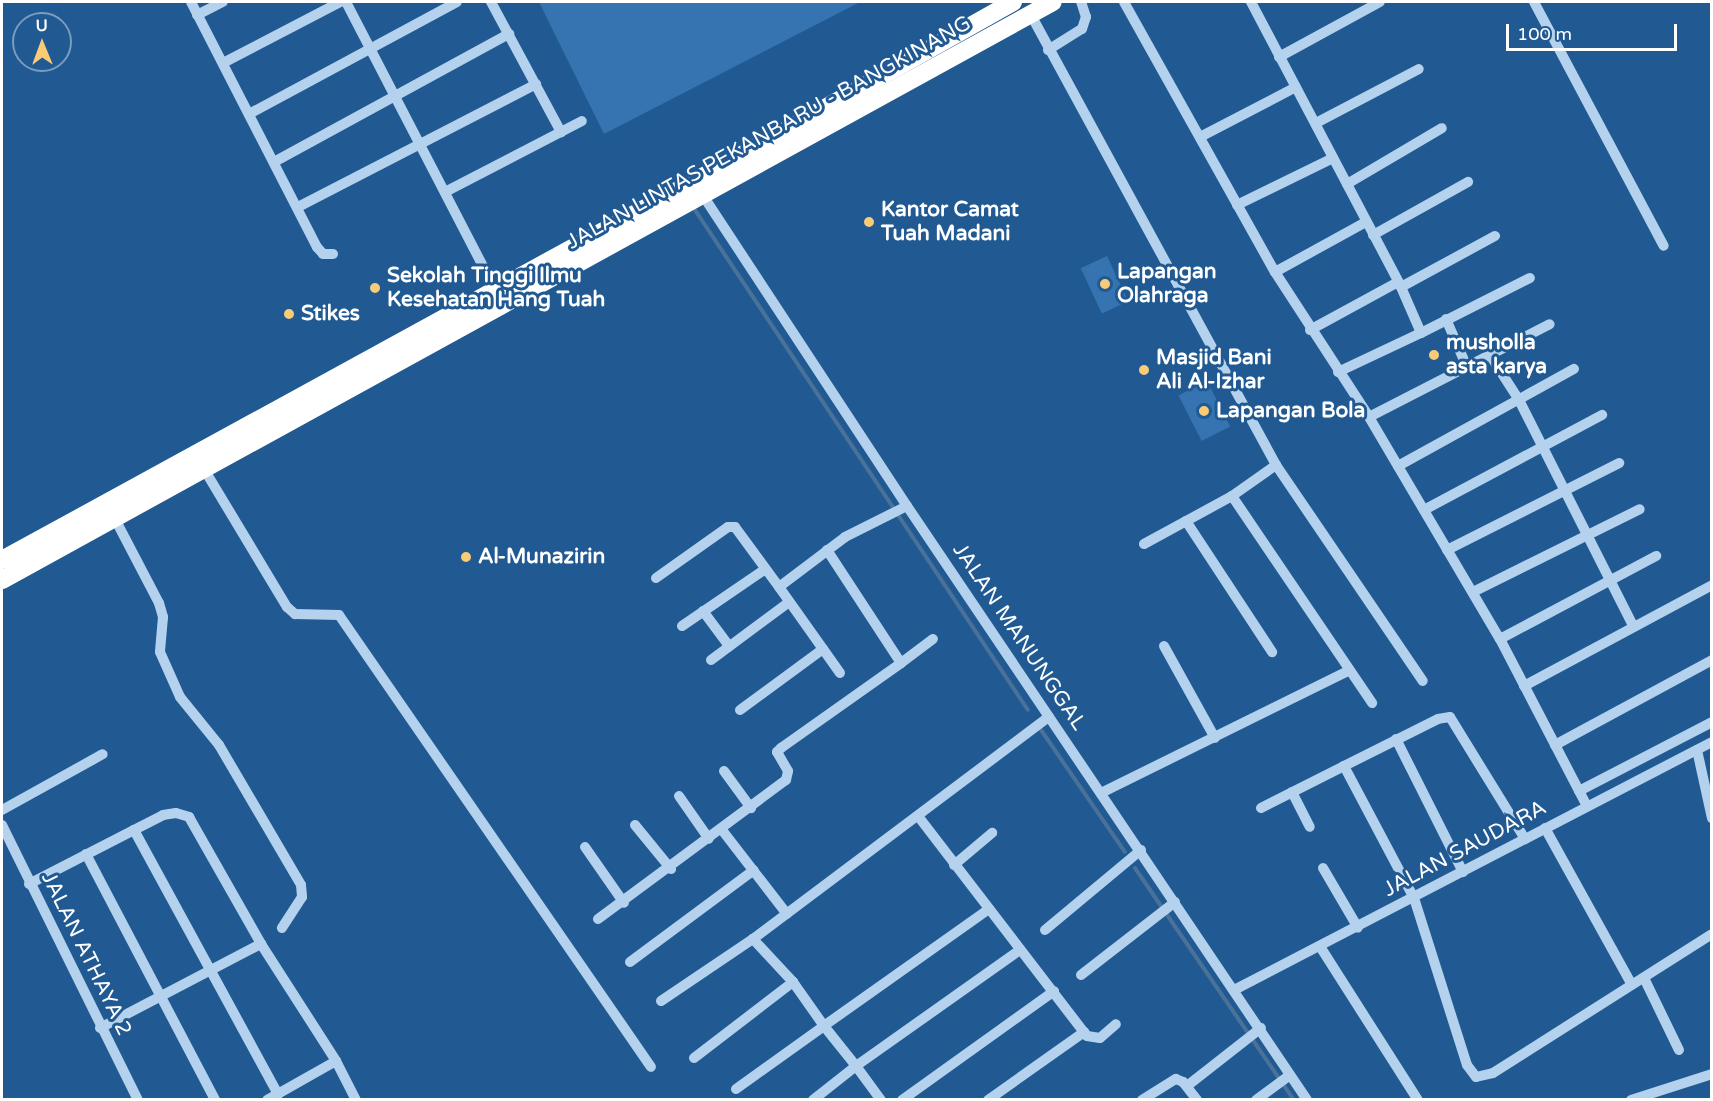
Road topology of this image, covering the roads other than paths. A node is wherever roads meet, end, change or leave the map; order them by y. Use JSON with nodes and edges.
{"nodes":[{"id":1,"x":190,"y":2,"type":"edge"},
{"id":2,"x":223,"y":2,"type":"edge"},
{"id":3,"x":340,"y":2,"type":"edge"},
{"id":4,"x":346,"y":2,"type":"edge"},
{"id":5,"x":457,"y":2,"type":"edge"},
{"id":6,"x":491,"y":2,"type":"edge"},
{"id":7,"x":1013,"y":2,"type":"edge"},
{"id":8,"x":1053,"y":2,"type":"edge"},
{"id":9,"x":1081,"y":2,"type":"edge"},
{"id":10,"x":1124,"y":2,"type":"edge"},
{"id":11,"x":1251,"y":2,"type":"edge"},
{"id":12,"x":1380,"y":2,"type":"edge"},
{"id":13,"x":1534,"y":2,"type":"edge"},
{"id":14,"x":197,"y":15,"type":"junction"},
{"id":15,"x":1030,"y":15,"type":"junction"},
{"id":16,"x":509,"y":34,"type":"junction"},
{"id":17,"x":370,"y":49,"type":"junction"},
{"id":18,"x":1048,"y":50,"type":"junction"},
{"id":19,"x":1280,"y":57,"type":"junction"},
{"id":20,"x":224,"y":63,"type":"junction"},
{"id":21,"x":1419,"y":69,"type":"dead end"},
{"id":22,"x":536,"y":84,"type":"junction"},
{"id":23,"x":1296,"y":87,"type":"junction"},
{"id":24,"x":395,"y":96,"type":"junction"},
{"id":25,"x":864,"y":97,"type":"junction"},
{"id":26,"x":836,"y":112,"type":"junction"},
{"id":27,"x":249,"y":114,"type":"junction"},
{"id":28,"x":582,"y":121,"type":"dead end"},
{"id":29,"x":1316,"y":123,"type":"junction"},
{"id":30,"x":1442,"y":128,"type":"dead end"},
{"id":31,"x":561,"y":132,"type":"junction"},
{"id":32,"x":1200,"y":137,"type":"junction"},
{"id":33,"x":419,"y":142,"type":"junction"},
{"id":34,"x":1333,"y":158,"type":"junction"},
{"id":35,"x":274,"y":162,"type":"junction"},
{"id":36,"x":1468,"y":182,"type":"dead end"},
{"id":37,"x":1347,"y":184,"type":"junction"},
{"id":38,"x":445,"y":192,"type":"junction"},
{"id":39,"x":702,"y":194,"type":"junction"},
{"id":40,"x":1237,"y":205,"type":"junction"},
{"id":41,"x":297,"y":207,"type":"junction"},
{"id":42,"x":1366,"y":222,"type":"junction"},
{"id":43,"x":1373,"y":236,"type":"junction"},
{"id":44,"x":1495,"y":236,"type":"dead end"},
{"id":45,"x":1664,"y":246,"type":"dead end"},
{"id":46,"x":333,"y":254,"type":"dead end"},
{"id":47,"x":1275,"y":272,"type":"junction"},
{"id":48,"x":1530,"y":278,"type":"dead end"},
{"id":49,"x":1400,"y":285,"type":"junction"},
{"id":50,"x":494,"y":288,"type":"junction"},
{"id":51,"x":1446,"y":319,"type":"junction"},
{"id":52,"x":1550,"y":324,"type":"dead end"},
{"id":53,"x":1310,"y":330,"type":"junction"},
{"id":54,"x":1421,"y":333,"type":"junction"},
{"id":55,"x":1490,"y":356,"type":"junction"},
{"id":56,"x":1467,"y":367,"type":"junction"},
{"id":57,"x":1574,"y":369,"type":"dead end"},
{"id":58,"x":1338,"y":372,"type":"junction"},
{"id":59,"x":1519,"y":400,"type":"junction"},
{"id":60,"x":1602,"y":415,"type":"dead end"},
{"id":61,"x":1369,"y":417,"type":"junction"},
{"id":62,"x":1543,"y":446,"type":"junction"},
{"id":63,"x":1619,"y":463,"type":"dead end"},
{"id":64,"x":1276,"y":465,"type":"junction"},
{"id":65,"x":1398,"y":466,"type":"junction"},
{"id":66,"x":204,"y":469,"type":"junction"},
{"id":67,"x":1567,"y":489,"type":"junction"},
{"id":68,"x":1232,"y":496,"type":"junction"},
{"id":69,"x":907,"y":506,"type":"junction"},
{"id":70,"x":1640,"y":509,"type":"dead end"},
{"id":71,"x":1424,"y":510,"type":"junction"},
{"id":72,"x":114,"y":517,"type":"junction"},
{"id":73,"x":1186,"y":521,"type":"junction"},
{"id":74,"x":1588,"y":537,"type":"junction"},
{"id":75,"x":1144,"y":544,"type":"dead end"},
{"id":76,"x":827,"y":550,"type":"junction"},
{"id":77,"x":1447,"y":550,"type":"junction"},
{"id":78,"x":1656,"y":556,"type":"dead end"},
{"id":79,"x":2,"y":560,"type":"edge"},
{"id":80,"x":764,"y":570,"type":"junction"},
{"id":81,"x":656,"y":578,"type":"dead end"},
{"id":82,"x":2,"y":580,"type":"edge"},
{"id":83,"x":1612,"y":583,"type":"junction"},
{"id":84,"x":1712,"y":585,"type":"edge"},
{"id":85,"x":779,"y":587,"type":"junction"},
{"id":86,"x":1473,"y":592,"type":"junction"},
{"id":87,"x":789,"y":602,"type":"junction"},
{"id":88,"x":703,"y":611,"type":"junction"},
{"id":89,"x":682,"y":626,"type":"dead end"},
{"id":90,"x":1634,"y":626,"type":"junction"},
{"id":91,"x":933,"y":639,"type":"dead end"},
{"id":92,"x":1500,"y":639,"type":"junction"},
{"id":93,"x":729,"y":646,"type":"junction"},
{"id":94,"x":1164,"y":646,"type":"dead end"},
{"id":95,"x":824,"y":649,"type":"junction"},
{"id":96,"x":1272,"y":652,"type":"dead end"},
{"id":97,"x":711,"y":660,"type":"dead end"},
{"id":98,"x":1712,"y":660,"type":"edge"},
{"id":99,"x":901,"y":663,"type":"junction"},
{"id":100,"x":1350,"y":670,"type":"junction"},
{"id":101,"x":840,"y":673,"type":"dead end"},
{"id":102,"x":1423,"y":681,"type":"dead end"},
{"id":103,"x":1524,"y":686,"type":"junction"},
{"id":104,"x":1372,"y":703,"type":"dead end"},
{"id":105,"x":740,"y":710,"type":"dead end"},
{"id":106,"x":1049,"y":717,"type":"junction"},
{"id":107,"x":1712,"y":722,"type":"edge"},
{"id":108,"x":1215,"y":738,"type":"junction"},
{"id":109,"x":1396,"y":740,"type":"junction"},
{"id":110,"x":1712,"y":742,"type":"edge"},
{"id":111,"x":1555,"y":745,"type":"junction"},
{"id":112,"x":1697,"y":750,"type":"junction"},
{"id":113,"x":103,"y":754,"type":"dead end"},
{"id":114,"x":1344,"y":766,"type":"junction"},
{"id":115,"x":724,"y":771,"type":"dead end"},
{"id":116,"x":1580,"y":791,"type":"junction"},
{"id":117,"x":1102,"y":792,"type":"junction"},
{"id":118,"x":1292,"y":792,"type":"junction"},
{"id":119,"x":679,"y":796,"type":"dead end"},
{"id":120,"x":1586,"y":804,"type":"junction"},
{"id":121,"x":751,"y":808,"type":"junction"},
{"id":122,"x":1261,"y":808,"type":"dead end"},
{"id":123,"x":2,"y":810,"type":"edge"},
{"id":124,"x":918,"y":816,"type":"junction"},
{"id":125,"x":1712,"y":818,"type":"edge"},
{"id":126,"x":2,"y":825,"type":"edge"},
{"id":127,"x":635,"y":825,"type":"dead end"},
{"id":128,"x":1310,"y":827,"type":"dead end"},
{"id":129,"x":1545,"y":828,"type":"junction"},
{"id":130,"x":134,"y":830,"type":"junction"},
{"id":131,"x":722,"y":830,"type":"junction"},
{"id":132,"x":992,"y":833,"type":"dead end"},
{"id":133,"x":710,"y":839,"type":"junction"},
{"id":134,"x":1525,"y":839,"type":"junction"},
{"id":135,"x":585,"y":847,"type":"dead end"},
{"id":136,"x":1141,"y":850,"type":"junction"},
{"id":137,"x":87,"y":854,"type":"junction"},
{"id":138,"x":954,"y":865,"type":"junction"},
{"id":139,"x":671,"y":868,"type":"junction"},
{"id":140,"x":1323,"y":868,"type":"dead end"},
{"id":141,"x":754,"y":870,"type":"junction"},
{"id":142,"x":1463,"y":872,"type":"junction"},
{"id":143,"x":29,"y":884,"type":"junction"},
{"id":144,"x":1414,"y":898,"type":"junction"},
{"id":145,"x":1175,"y":902,"type":"junction"},
{"id":146,"x":624,"y":903,"type":"junction"},
{"id":147,"x":989,"y":909,"type":"junction"},
{"id":148,"x":787,"y":914,"type":"junction"},
{"id":149,"x":598,"y":919,"type":"dead end"},
{"id":150,"x":282,"y":928,"type":"dead end"},
{"id":151,"x":1358,"y":928,"type":"junction"},
{"id":152,"x":1045,"y":930,"type":"dead end"},
{"id":153,"x":1712,"y":934,"type":"edge"},
{"id":154,"x":753,"y":939,"type":"junction"},
{"id":155,"x":261,"y":944,"type":"junction"},
{"id":156,"x":1321,"y":948,"type":"junction"},
{"id":157,"x":1020,"y":950,"type":"junction"},
{"id":158,"x":630,"y":962,"type":"dead end"},
{"id":159,"x":211,"y":970,"type":"junction"},
{"id":160,"x":1081,"y":975,"type":"dead end"},
{"id":161,"x":1644,"y":978,"type":"junction"},
{"id":162,"x":793,"y":982,"type":"junction"},
{"id":163,"x":1632,"y":985,"type":"junction"},
{"id":164,"x":1236,"y":989,"type":"junction"},
{"id":165,"x":1054,"y":991,"type":"junction"},
{"id":166,"x":164,"y":998,"type":"junction"},
{"id":167,"x":661,"y":1001,"type":"dead end"},
{"id":168,"x":1116,"y":1024,"type":"dead end"},
{"id":169,"x":824,"y":1026,"type":"junction"},
{"id":170,"x":100,"y":1028,"type":"junction"},
{"id":171,"x":1261,"y":1028,"type":"junction"},
{"id":172,"x":1084,"y":1032,"type":"junction"},
{"id":173,"x":1679,"y":1050,"type":"dead end"},
{"id":174,"x":694,"y":1058,"type":"dead end"},
{"id":175,"x":336,"y":1061,"type":"junction"},
{"id":176,"x":856,"y":1066,"type":"junction"},
{"id":177,"x":651,"y":1067,"type":"dead end"},
{"id":178,"x":1712,"y":1074,"type":"edge"},
{"id":179,"x":1290,"y":1075,"type":"junction"},
{"id":180,"x":1186,"y":1086,"type":"junction"},
{"id":181,"x":736,"y":1089,"type":"dead end"},
{"id":182,"x":285,"y":1094,"type":"edge"},
{"id":183,"x":138,"y":1100,"type":"edge"},
{"id":184,"x":215,"y":1100,"type":"edge"},
{"id":185,"x":267,"y":1100,"type":"edge"},
{"id":186,"x":356,"y":1100,"type":"edge"},
{"id":187,"x":813,"y":1100,"type":"edge"},
{"id":188,"x":881,"y":1100,"type":"edge"},
{"id":189,"x":902,"y":1100,"type":"edge"},
{"id":190,"x":988,"y":1100,"type":"edge"},
{"id":191,"x":1143,"y":1100,"type":"edge"},
{"id":192,"x":1197,"y":1100,"type":"edge"},
{"id":193,"x":1256,"y":1100,"type":"edge"},
{"id":194,"x":1307,"y":1100,"type":"edge"},
{"id":195,"x":1418,"y":1100,"type":"edge"},
{"id":196,"x":1631,"y":1100,"type":"edge"}],
"edges":[{"from":1,"to":14,"type":"street"},
{"from":2,"to":14,"type":"street"},
{"from":3,"to":20,"type":"street"},
{"from":4,"to":17,"type":"street"},
{"from":5,"to":17,"type":"street"},
{"from":6,"to":16,"type":"street"},
{"from":7,"to":25,"type":"highway","name":"JALAN LINTAS PEKANBARU - BANGKINANG"},
{"from":8,"to":15,"type":"highway","name":"JALAN LINTAS PEKANBARU - BANGKINANG"},
{"from":9,"to":18,"type":"street"},
{"from":10,"to":32,"type":"street"},
{"from":11,"to":19,"type":"street"},
{"from":12,"to":19,"type":"street"},
{"from":13,"to":45,"type":"street"},
{"from":14,"to":20,"type":"street"},
{"from":15,"to":18,"type":"street"},
{"from":15,"to":25,"type":"highway","name":"JALAN LINTAS PEKANBARU - BANGKINANG"},
{"from":16,"to":22,"type":"street"},
{"from":16,"to":24,"type":"street"},
{"from":17,"to":24,"type":"street"},
{"from":17,"to":27,"type":"street"},
{"from":18,"to":64,"type":"street"},
{"from":19,"to":23,"type":"street"},
{"from":20,"to":27,"type":"street"},
{"from":21,"to":29,"type":"street"},
{"from":22,"to":31,"type":"street"},
{"from":22,"to":33,"type":"street"},
{"from":23,"to":29,"type":"street"},
{"from":23,"to":32,"type":"street"},
{"from":24,"to":33,"type":"street"},
{"from":24,"to":35,"type":"street"},
{"from":25,"to":26,"type":"highway","name":"JALAN LINTAS PEKANBARU - BANGKINANG"},
{"from":26,"to":39,"type":"highway","name":"JALAN LINTAS PEKANBARU - BANGKINANG"},
{"from":26,"to":50,"type":"highway","name":"JALAN LINTAS PEKANBARU - BANGKINANG"},
{"from":27,"to":35,"type":"street"},
{"from":28,"to":31,"type":"street"},
{"from":29,"to":34,"type":"street"},
{"from":30,"to":37,"type":"street"},
{"from":31,"to":38,"type":"street"},
{"from":32,"to":40,"type":"street"},
{"from":33,"to":38,"type":"street"},
{"from":33,"to":41,"type":"street"},
{"from":34,"to":37,"type":"street"},
{"from":34,"to":40,"type":"street"},
{"from":35,"to":41,"type":"street"},
{"from":36,"to":43,"type":"street"},
{"from":37,"to":42,"type":"street"},
{"from":38,"to":50,"type":"street"},
{"from":39,"to":66,"type":"highway","name":"JALAN LINTAS PEKANBARU - BANGKINANG"},
{"from":39,"to":69,"type":"street","name":"JALAN MANUNGGAL"},
{"from":40,"to":47,"type":"street"},
{"from":41,"to":46,"type":"street"},
{"from":42,"to":43,"type":"street"},
{"from":42,"to":47,"type":"street"},
{"from":43,"to":49,"type":"street"},
{"from":44,"to":49,"type":"street"},
{"from":47,"to":53,"type":"street"},
{"from":48,"to":51,"type":"street"},
{"from":49,"to":53,"type":"street"},
{"from":49,"to":54,"type":"street"},
{"from":50,"to":79,"type":"highway","name":"JALAN LINTAS PEKANBARU - BANGKINANG"},
{"from":51,"to":54,"type":"street"},
{"from":51,"to":56,"type":"street"},
{"from":52,"to":55,"type":"street"},
{"from":53,"to":58,"type":"street"},
{"from":54,"to":58,"type":"street"},
{"from":55,"to":56,"type":"street"},
{"from":55,"to":59,"type":"street"},
{"from":56,"to":61,"type":"street"},
{"from":57,"to":59,"type":"street"},
{"from":58,"to":61,"type":"street"},
{"from":59,"to":62,"type":"street"},
{"from":59,"to":65,"type":"street"},
{"from":60,"to":62,"type":"street"},
{"from":61,"to":65,"type":"street"},
{"from":62,"to":67,"type":"street"},
{"from":62,"to":71,"type":"street"},
{"from":63,"to":67,"type":"street"},
{"from":64,"to":68,"type":"street"},
{"from":64,"to":102,"type":"street"},
{"from":65,"to":71,"type":"street"},
{"from":66,"to":72,"type":"highway","name":"JALAN LINTAS PEKANBARU - BANGKINANG"},
{"from":66,"to":177,"type":"street"},
{"from":67,"to":74,"type":"street"},
{"from":67,"to":77,"type":"street"},
{"from":68,"to":73,"type":"street"},
{"from":68,"to":100,"type":"street"},
{"from":69,"to":76,"type":"street"},
{"from":69,"to":106,"type":"street","name":"JALAN MANUNGGAL"},
{"from":70,"to":74,"type":"street"},
{"from":71,"to":77,"type":"street"},
{"from":72,"to":82,"type":"highway","name":"JALAN LINTAS PEKANBARU - BANGKINANG"},
{"from":72,"to":150,"type":"street"},
{"from":73,"to":75,"type":"street"},
{"from":73,"to":96,"type":"street"},
{"from":74,"to":83,"type":"street"},
{"from":74,"to":86,"type":"street"},
{"from":76,"to":85,"type":"street"},
{"from":76,"to":99,"type":"street"},
{"from":77,"to":86,"type":"street"},
{"from":78,"to":83,"type":"street"},
{"from":80,"to":81,"type":"street"},
{"from":80,"to":85,"type":"street"},
{"from":80,"to":88,"type":"street"},
{"from":83,"to":90,"type":"street"},
{"from":83,"to":92,"type":"street"},
{"from":84,"to":90,"type":"street"},
{"from":85,"to":87,"type":"street"},
{"from":86,"to":92,"type":"street"},
{"from":87,"to":93,"type":"street"},
{"from":87,"to":95,"type":"street"},
{"from":88,"to":89,"type":"street"},
{"from":88,"to":93,"type":"street"},
{"from":90,"to":103,"type":"street"},
{"from":91,"to":99,"type":"street"},
{"from":92,"to":103,"type":"street"},
{"from":93,"to":97,"type":"street"},
{"from":94,"to":108,"type":"street"},
{"from":95,"to":101,"type":"street"},
{"from":95,"to":105,"type":"street"},
{"from":98,"to":111,"type":"street"},
{"from":99,"to":121,"type":"street"},
{"from":100,"to":104,"type":"street"},
{"from":100,"to":108,"type":"street"},
{"from":103,"to":111,"type":"street"},
{"from":106,"to":117,"type":"street","name":"JALAN MANUNGGAL"},
{"from":106,"to":124,"type":"street"},
{"from":107,"to":116,"type":"street"},
{"from":108,"to":117,"type":"street"},
{"from":109,"to":114,"type":"street"},
{"from":109,"to":134,"type":"street"},
{"from":109,"to":142,"type":"street"},
{"from":110,"to":112,"type":"street","name":"JALAN SAUDARA"},
{"from":111,"to":116,"type":"street"},
{"from":112,"to":120,"type":"street","name":"JALAN SAUDARA"},
{"from":112,"to":125,"type":"street"},
{"from":113,"to":123,"type":"street"},
{"from":114,"to":118,"type":"street"},
{"from":114,"to":144,"type":"street"},
{"from":115,"to":121,"type":"street"},
{"from":116,"to":120,"type":"street"},
{"from":117,"to":136,"type":"street","name":"JALAN MANUNGGAL"},
{"from":118,"to":122,"type":"street"},
{"from":118,"to":128,"type":"street"},
{"from":119,"to":133,"type":"street"},
{"from":120,"to":129,"type":"street","name":"JALAN SAUDARA"},
{"from":121,"to":131,"type":"street"},
{"from":124,"to":138,"type":"street"},
{"from":124,"to":148,"type":"street"},
{"from":126,"to":143,"type":"street","name":"JALAN ATHAYA 2"},
{"from":127,"to":139,"type":"street"},
{"from":129,"to":134,"type":"street","name":"JALAN SAUDARA"},
{"from":129,"to":163,"type":"street"},
{"from":130,"to":137,"type":"street"},
{"from":130,"to":155,"type":"street"},
{"from":130,"to":159,"type":"street"},
{"from":131,"to":133,"type":"street"},
{"from":131,"to":141,"type":"street"},
{"from":132,"to":138,"type":"street"},
{"from":133,"to":139,"type":"street"},
{"from":134,"to":142,"type":"street","name":"JALAN SAUDARA"},
{"from":135,"to":146,"type":"street"},
{"from":136,"to":145,"type":"street","name":"JALAN MANUNGGAL"},
{"from":136,"to":152,"type":"street"},
{"from":137,"to":143,"type":"street"},
{"from":137,"to":166,"type":"street"},
{"from":138,"to":147,"type":"street"},
{"from":139,"to":146,"type":"street"},
{"from":140,"to":151,"type":"street"},
{"from":141,"to":148,"type":"street"},
{"from":141,"to":158,"type":"street"},
{"from":142,"to":144,"type":"street","name":"JALAN SAUDARA"},
{"from":143,"to":170,"type":"street","name":"JALAN ATHAYA 2"},
{"from":144,"to":151,"type":"street","name":"JALAN SAUDARA"},
{"from":144,"to":163,"type":"street"},
{"from":145,"to":160,"type":"street"},
{"from":145,"to":164,"type":"street","name":"JALAN MANUNGGAL"},
{"from":146,"to":149,"type":"street"},
{"from":147,"to":157,"type":"street"},
{"from":147,"to":169,"type":"street"},
{"from":148,"to":154,"type":"street"},
{"from":151,"to":156,"type":"street","name":"JALAN SAUDARA"},
{"from":153,"to":161,"type":"street"},
{"from":154,"to":162,"type":"street"},
{"from":154,"to":167,"type":"street"},
{"from":155,"to":159,"type":"street"},
{"from":155,"to":175,"type":"street"},
{"from":156,"to":164,"type":"street","name":"JALAN SAUDARA"},
{"from":156,"to":195,"type":"street"},
{"from":157,"to":165,"type":"street"},
{"from":157,"to":176,"type":"street"},
{"from":159,"to":166,"type":"street"},
{"from":159,"to":182,"type":"street"},
{"from":161,"to":163,"type":"street"},
{"from":161,"to":173,"type":"street"},
{"from":162,"to":169,"type":"street"},
{"from":162,"to":174,"type":"street"},
{"from":164,"to":171,"type":"street","name":"JALAN MANUNGGAL"},
{"from":165,"to":172,"type":"street"},
{"from":165,"to":189,"type":"street"},
{"from":166,"to":170,"type":"street"},
{"from":166,"to":184,"type":"street"},
{"from":168,"to":172,"type":"street"},
{"from":169,"to":176,"type":"street"},
{"from":169,"to":181,"type":"street"},
{"from":170,"to":183,"type":"street","name":"JALAN ATHAYA 2"},
{"from":171,"to":179,"type":"street","name":"JALAN MANUNGGAL"},
{"from":171,"to":180,"type":"street"},
{"from":172,"to":190,"type":"street"},
{"from":175,"to":182,"type":"street"},
{"from":175,"to":186,"type":"street"},
{"from":176,"to":187,"type":"street"},
{"from":176,"to":188,"type":"street"},
{"from":178,"to":196,"type":"street"},
{"from":179,"to":193,"type":"street"},
{"from":179,"to":194,"type":"street","name":"JALAN MANUNGGAL"},
{"from":180,"to":191,"type":"street"},
{"from":180,"to":192,"type":"street"},
{"from":182,"to":185,"type":"street"}]}
